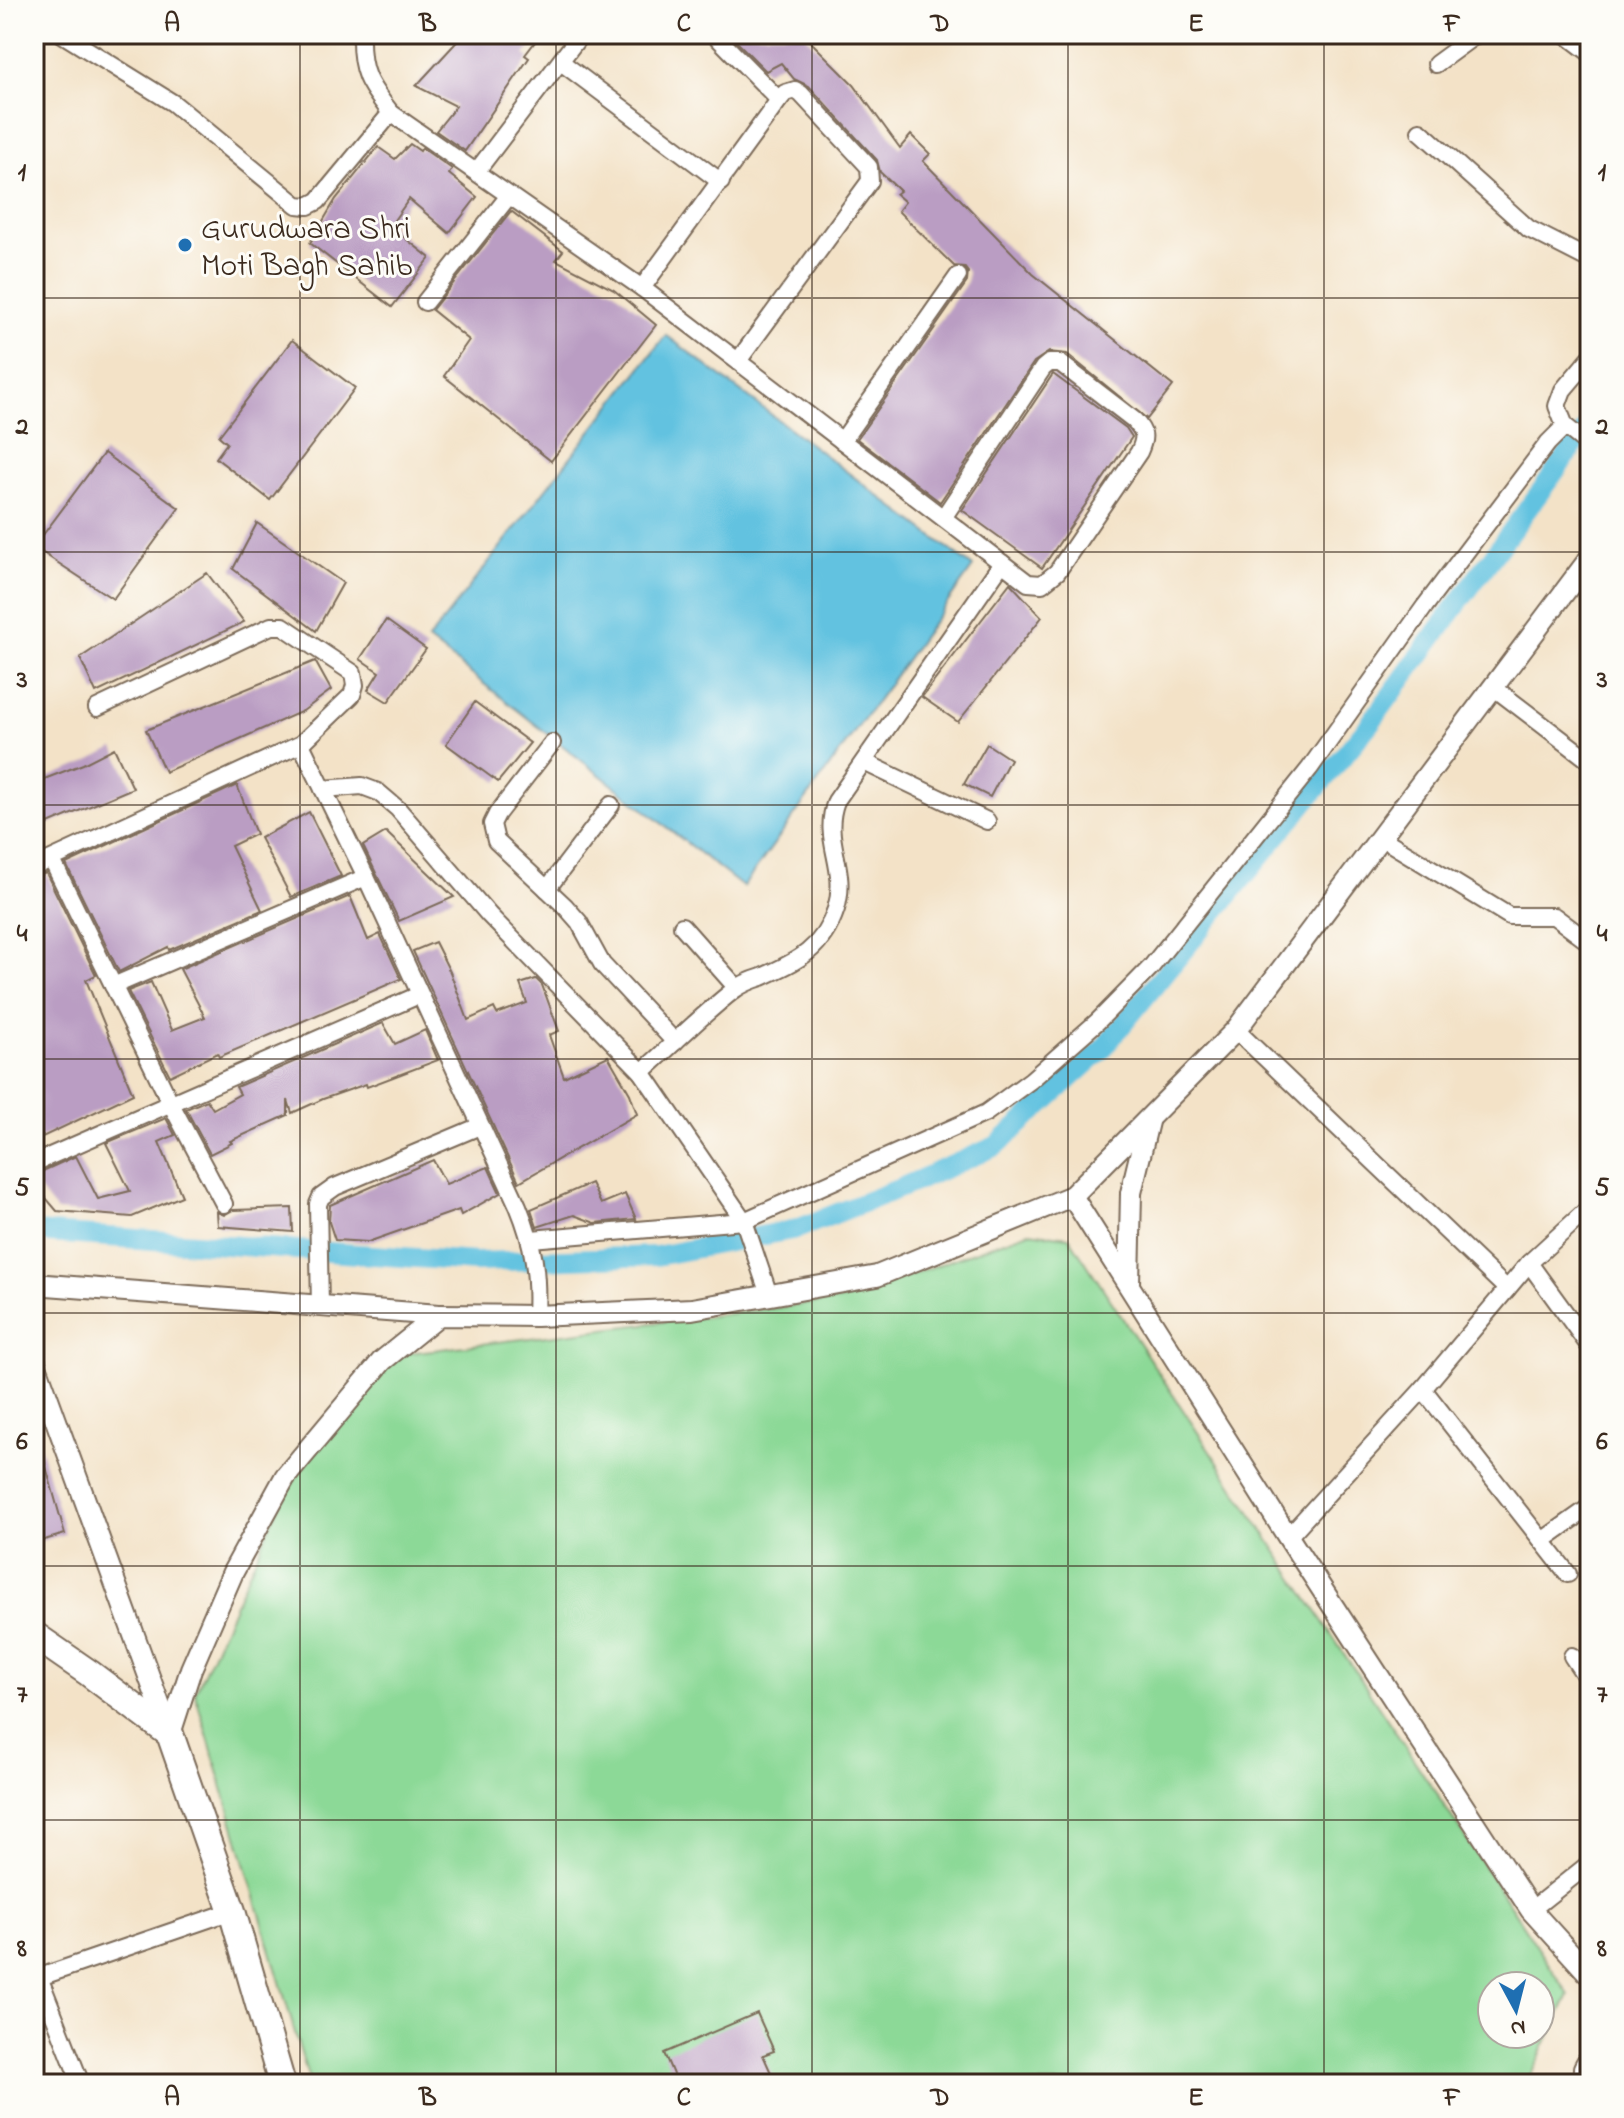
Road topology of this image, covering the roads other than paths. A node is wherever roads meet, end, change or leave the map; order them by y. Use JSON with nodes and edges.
{"nodes":[{"id":1,"x":62,"y":34,"type":"edge"},
{"id":2,"x":361,"y":34,"type":"edge"},
{"id":3,"x":581,"y":34,"type":"edge"},
{"id":4,"x":714,"y":34,"type":"edge"},
{"id":5,"x":1477,"y":34,"type":"edge"},
{"id":6,"x":1565,"y":34,"type":"edge"},
{"id":7,"x":1590,"y":53,"type":"edge"},
{"id":8,"x":561,"y":62,"type":"junction"},
{"id":9,"x":1436,"y":64,"type":"dead end"},
{"id":10,"x":779,"y":100,"type":"junction"},
{"id":11,"x":391,"y":113,"type":"junction"},
{"id":12,"x":1420,"y":131,"type":"dead end"},
{"id":13,"x":476,"y":172,"type":"junction"},
{"id":14,"x":721,"y":182,"type":"junction"},
{"id":15,"x":508,"y":197,"type":"junction"},
{"id":16,"x":1590,"y":260,"type":"edge"},
{"id":17,"x":958,"y":276,"type":"dead end"},
{"id":18,"x":642,"y":288,"type":"junction"},
{"id":19,"x":425,"y":302,"type":"dead end"},
{"id":20,"x":1590,"y":358,"type":"edge"},
{"id":21,"x":738,"y":361,"type":"junction"},
{"id":22,"x":1577,"y":436,"type":"edge"},
{"id":23,"x":842,"y":441,"type":"junction"},
{"id":24,"x":943,"y":518,"type":"junction"},
{"id":25,"x":1002,"y":563,"type":"junction"},
{"id":26,"x":1586,"y":570,"type":"edge"},
{"id":27,"x":1493,"y":687,"type":"junction"},
{"id":28,"x":97,"y":708,"type":"dead end"},
{"id":29,"x":552,"y":743,"type":"dead end"},
{"id":30,"x":301,"y":744,"type":"junction"},
{"id":31,"x":1590,"y":761,"type":"edge"},
{"id":32,"x":864,"y":762,"type":"junction"},
{"id":33,"x":323,"y":789,"type":"junction"},
{"id":34,"x":611,"y":805,"type":"dead end"},
{"id":35,"x":987,"y":821,"type":"dead end"},
{"id":36,"x":1380,"y":837,"type":"junction"},
{"id":37,"x":52,"y":860,"type":"junction"},
{"id":38,"x":34,"y":867,"type":"edge"},
{"id":39,"x":366,"y":877,"type":"junction"},
{"id":40,"x":547,"y":889,"type":"junction"},
{"id":41,"x":682,"y":926,"type":"dead end"},
{"id":42,"x":1590,"y":943,"type":"edge"},
{"id":43,"x":113,"y":986,"type":"junction"},
{"id":44,"x":736,"y":987,"type":"junction"},
{"id":45,"x":419,"y":995,"type":"junction"},
{"id":46,"x":1236,"y":1030,"type":"junction"},
{"id":47,"x":675,"y":1042,"type":"junction"},
{"id":48,"x":642,"y":1072,"type":"junction"},
{"id":49,"x":171,"y":1104,"type":"junction"},
{"id":50,"x":1149,"y":1118,"type":"junction"},
{"id":51,"x":480,"y":1126,"type":"junction"},
{"id":52,"x":34,"y":1163,"type":"edge"},
{"id":53,"x":1072,"y":1196,"type":"junction"},
{"id":54,"x":224,"y":1204,"type":"dead end"},
{"id":55,"x":1590,"y":1207,"type":"edge"},
{"id":56,"x":746,"y":1227,"type":"junction"},
{"id":57,"x":532,"y":1244,"type":"junction"},
{"id":58,"x":1529,"y":1263,"type":"junction"},
{"id":59,"x":34,"y":1284,"type":"edge"},
{"id":60,"x":1129,"y":1285,"type":"junction"},
{"id":61,"x":1507,"y":1289,"type":"junction"},
{"id":62,"x":769,"y":1295,"type":"junction"},
{"id":63,"x":320,"y":1306,"type":"junction"},
{"id":64,"x":439,"y":1315,"type":"junction"},
{"id":65,"x":536,"y":1316,"type":"junction"},
{"id":66,"x":1590,"y":1347,"type":"edge"},
{"id":67,"x":34,"y":1360,"type":"edge"},
{"id":68,"x":1423,"y":1389,"type":"junction"},
{"id":69,"x":1590,"y":1507,"type":"edge"},
{"id":70,"x":1288,"y":1537,"type":"junction"},
{"id":71,"x":1542,"y":1541,"type":"junction"},
{"id":72,"x":1568,"y":1574,"type":"dead end"},
{"id":73,"x":34,"y":1635,"type":"edge"},
{"id":74,"x":1572,"y":1656,"type":"dead end"},
{"id":75,"x":1590,"y":1683,"type":"edge"},
{"id":76,"x":170,"y":1734,"type":"junction"},
{"id":77,"x":1590,"y":1863,"type":"edge"},
{"id":78,"x":1531,"y":1910,"type":"junction"},
{"id":79,"x":232,"y":1911,"type":"junction"},
{"id":80,"x":1590,"y":1975,"type":"edge"},
{"id":81,"x":37,"y":1978,"type":"edge"},
{"id":82,"x":81,"y":2084,"type":"edge"},
{"id":83,"x":282,"y":2084,"type":"edge"}],
"edges":[{"from":1,"to":11,"type":"street"},
{"from":2,"to":11,"type":"street"},
{"from":3,"to":8,"type":"street"},
{"from":4,"to":10,"type":"street"},
{"from":5,"to":9,"type":"street"},
{"from":6,"to":7,"type":"street"},
{"from":8,"to":13,"type":"street"},
{"from":8,"to":14,"type":"street"},
{"from":10,"to":14,"type":"street"},
{"from":10,"to":21,"type":"street"},
{"from":11,"to":13,"type":"street"},
{"from":12,"to":16,"type":"street"},
{"from":13,"to":15,"type":"street"},
{"from":14,"to":18,"type":"street"},
{"from":15,"to":18,"type":"street"},
{"from":15,"to":19,"type":"street"},
{"from":17,"to":23,"type":"street"},
{"from":18,"to":21,"type":"street"},
{"from":20,"to":22,"type":"street"},
{"from":21,"to":23,"type":"street"},
{"from":22,"to":56,"type":"street"},
{"from":23,"to":24,"type":"street"},
{"from":24,"to":25,"type":"street"},
{"from":24,"to":25,"type":"street"},
{"from":25,"to":32,"type":"street"},
{"from":26,"to":27,"type":"street"},
{"from":27,"to":31,"type":"street"},
{"from":27,"to":36,"type":"street"},
{"from":28,"to":30,"type":"street"},
{"from":29,"to":40,"type":"street"},
{"from":30,"to":33,"type":"street"},
{"from":30,"to":37,"type":"street"},
{"from":32,"to":35,"type":"street"},
{"from":32,"to":44,"type":"street"},
{"from":33,"to":39,"type":"street"},
{"from":33,"to":48,"type":"street"},
{"from":34,"to":40,"type":"street"},
{"from":36,"to":42,"type":"street"},
{"from":36,"to":46,"type":"street"},
{"from":37,"to":38,"type":"street"},
{"from":37,"to":43,"type":"street"},
{"from":39,"to":43,"type":"street"},
{"from":39,"to":45,"type":"street"},
{"from":40,"to":47,"type":"street"},
{"from":41,"to":44,"type":"street"},
{"from":43,"to":49,"type":"street"},
{"from":44,"to":47,"type":"street"},
{"from":45,"to":49,"type":"street"},
{"from":45,"to":51,"type":"street"},
{"from":46,"to":50,"type":"street"},
{"from":46,"to":61,"type":"street"},
{"from":47,"to":48,"type":"street"},
{"from":48,"to":56,"type":"street"},
{"from":49,"to":52,"type":"street"},
{"from":49,"to":54,"type":"street"},
{"from":50,"to":53,"type":"street"},
{"from":50,"to":60,"type":"street"},
{"from":51,"to":57,"type":"street"},
{"from":51,"to":63,"type":"street"},
{"from":53,"to":60,"type":"street"},
{"from":53,"to":62,"type":"street"},
{"from":55,"to":58,"type":"street"},
{"from":56,"to":57,"type":"street"},
{"from":56,"to":62,"type":"street"},
{"from":57,"to":65,"type":"street"},
{"from":58,"to":61,"type":"street"},
{"from":58,"to":66,"type":"street"},
{"from":59,"to":63,"type":"street"},
{"from":60,"to":70,"type":"street"},
{"from":61,"to":68,"type":"street"},
{"from":62,"to":65,"type":"street"},
{"from":63,"to":64,"type":"street"},
{"from":64,"to":65,"type":"street"},
{"from":64,"to":76,"type":"street"},
{"from":67,"to":76,"type":"street"},
{"from":68,"to":70,"type":"street"},
{"from":68,"to":71,"type":"street"},
{"from":69,"to":71,"type":"street"},
{"from":70,"to":78,"type":"street"},
{"from":71,"to":72,"type":"street"},
{"from":73,"to":76,"type":"main road"},
{"from":74,"to":75,"type":"street"},
{"from":76,"to":79,"type":"main road"},
{"from":77,"to":78,"type":"street"},
{"from":78,"to":80,"type":"street"},
{"from":79,"to":81,"type":"street"},
{"from":79,"to":83,"type":"main road"},
{"from":81,"to":82,"type":"street"}]}
